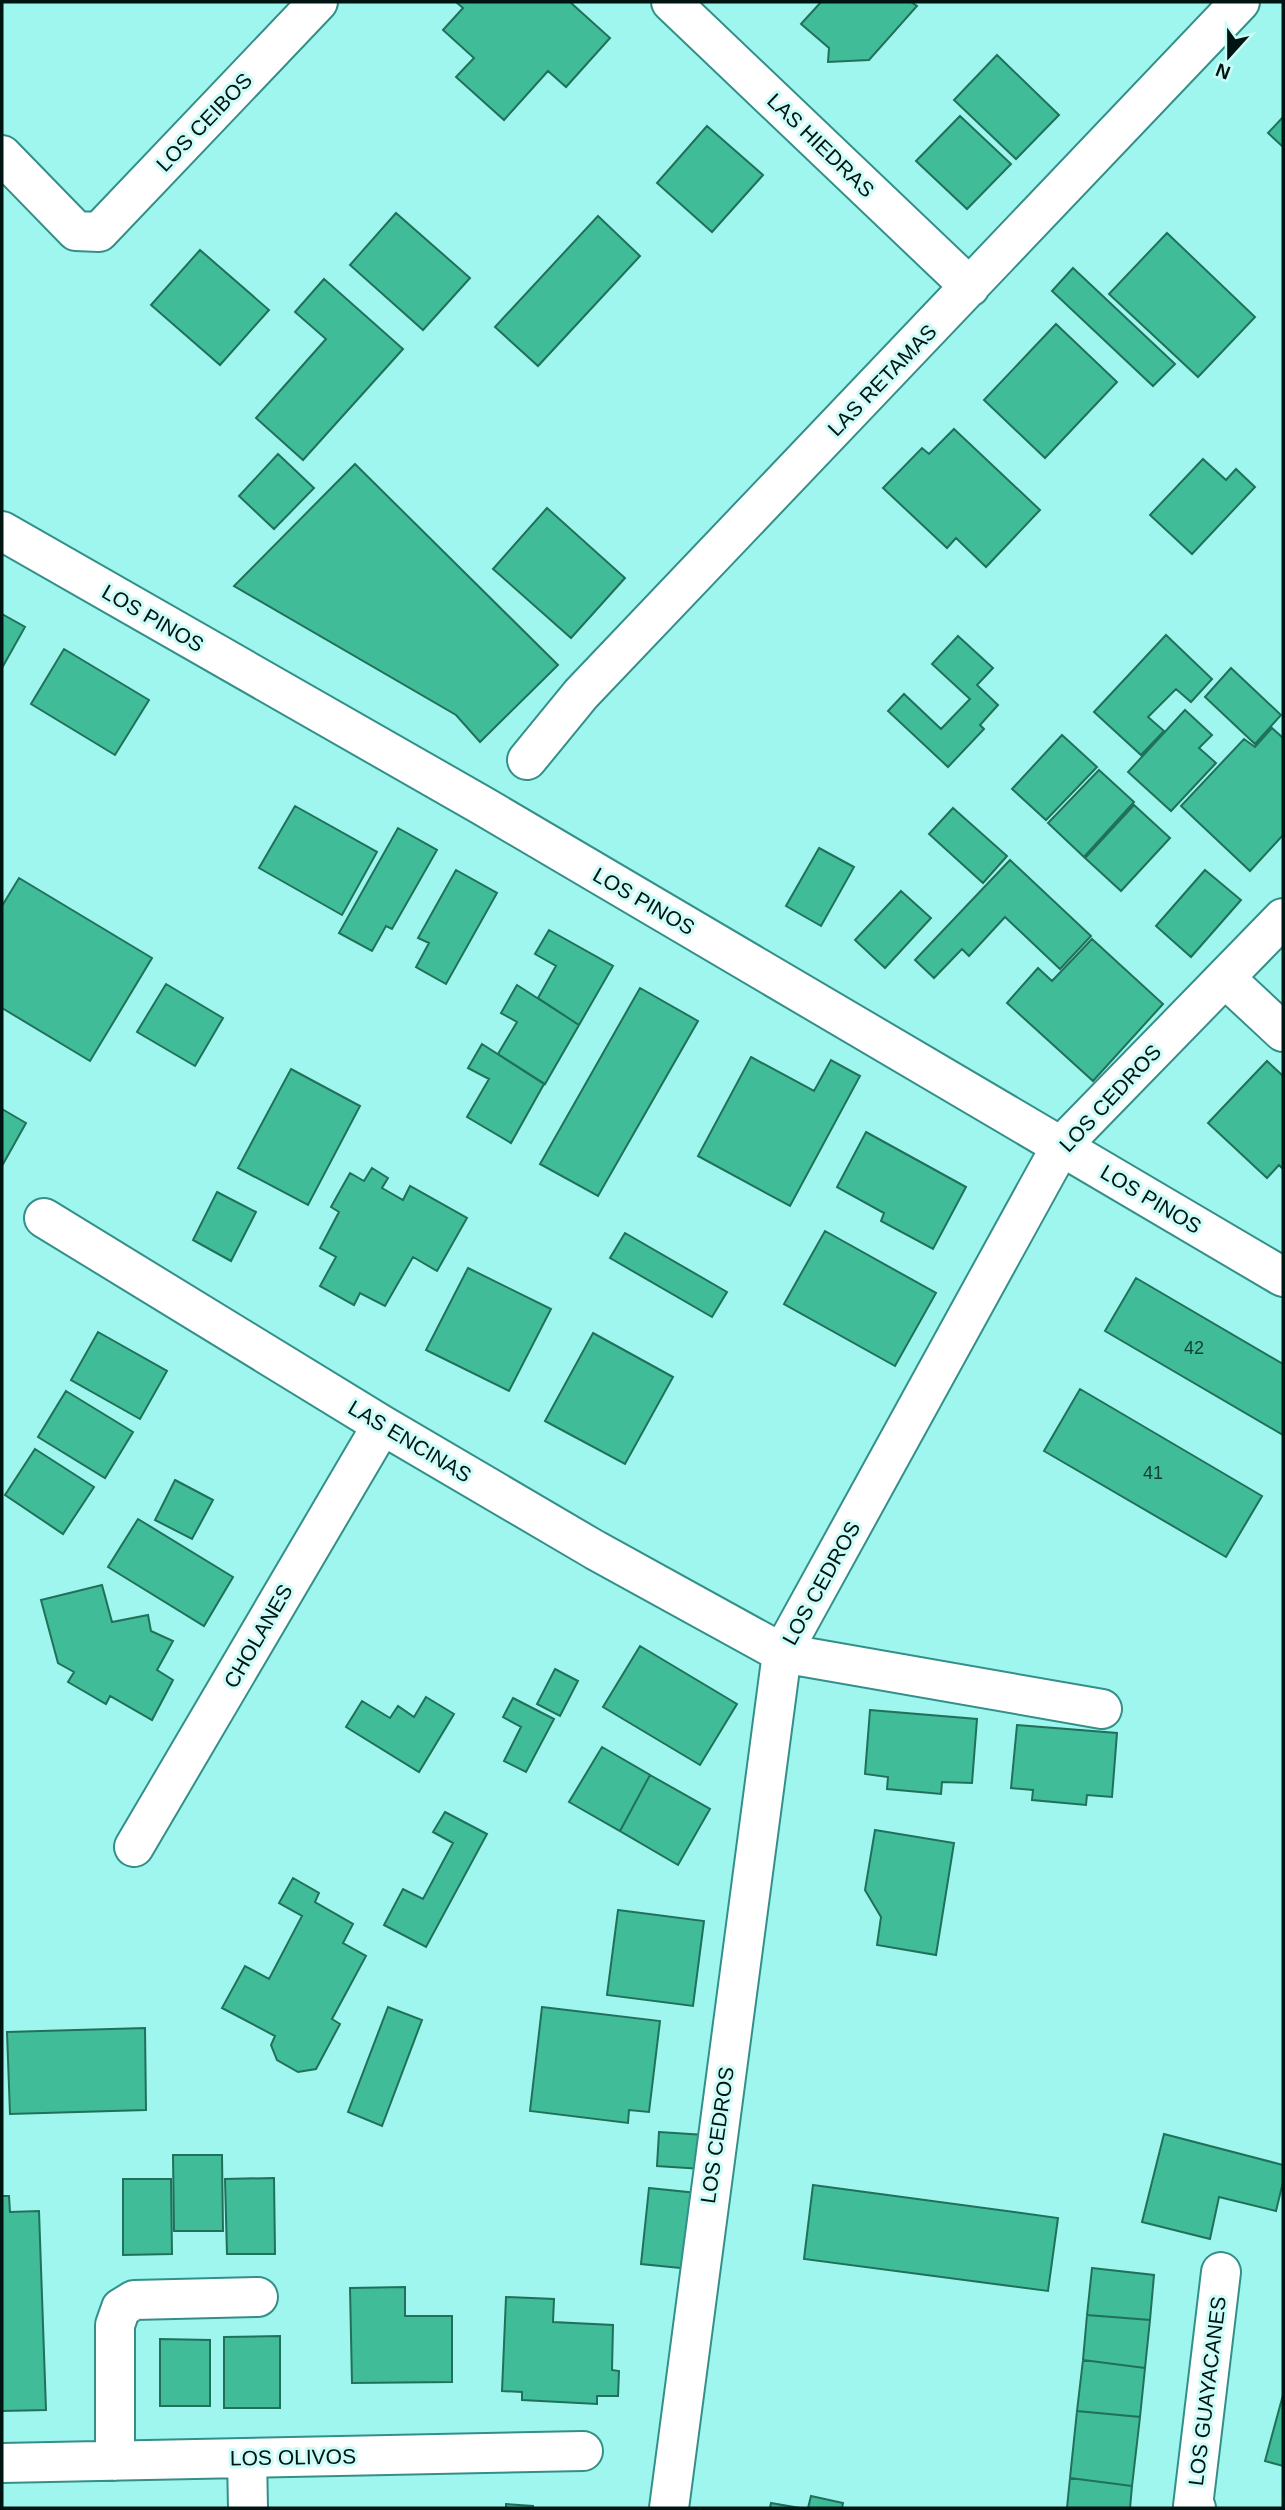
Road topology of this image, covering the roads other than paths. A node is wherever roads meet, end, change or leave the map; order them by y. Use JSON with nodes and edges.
{"nodes":[{"id":1,"x":318,"y":2,"type":"edge"},
{"id":2,"x":671,"y":2,"type":"edge"},
{"id":3,"x":1240,"y":2,"type":"edge"},
{"id":4,"x":2,"y":155,"type":"edge"},
{"id":5,"x":970,"y":287,"type":"junction"},
{"id":6,"x":2,"y":531,"type":"edge"},
{"id":7,"x":527,"y":760,"type":"dead end"},
{"id":8,"x":1283,"y":918,"type":"edge"},
{"id":9,"x":1225,"y":978,"type":"junction"},
{"id":10,"x":1283,"y":1032,"type":"edge"},
{"id":11,"x":1061,"y":1146,"type":"junction"},
{"id":12,"x":44,"y":1218,"type":"dead end"},
{"id":13,"x":1283,"y":1277,"type":"edge"},
{"id":14,"x":382,"y":1425,"type":"junction"},
{"id":15,"x":782,"y":1653,"type":"junction"},
{"id":16,"x":1102,"y":1709,"type":"dead end"},
{"id":17,"x":134,"y":1847,"type":"dead end"},
{"id":18,"x":1221,"y":2272,"type":"dead end"},
{"id":19,"x":258,"y":2297,"type":"dead end"},
{"id":20,"x":583,"y":2451,"type":"dead end"},
{"id":21,"x":247,"y":2458,"type":"junction"},
{"id":22,"x":115,"y":2461,"type":"junction"},
{"id":23,"x":2,"y":2463,"type":"edge"},
{"id":24,"x":248,"y":2508,"type":"edge"},
{"id":25,"x":669,"y":2508,"type":"edge"},
{"id":26,"x":1196,"y":2508,"type":"edge"}],
"edges":[{"from":1,"to":4,"type":"street","name":"LOS CEIBOS"},
{"from":2,"to":5,"type":"street","name":"LAS HIEDRAS"},
{"from":3,"to":5,"type":"street","name":"LAS RETAMAS"},
{"from":5,"to":7,"type":"street","name":"LAS RETAMAS"},
{"from":6,"to":11,"type":"street","name":"LOS PINOS"},
{"from":8,"to":9,"type":"street","name":"LOS CEDROS"},
{"from":9,"to":10,"type":"street"},
{"from":9,"to":11,"type":"street","name":"LOS CEDROS"},
{"from":11,"to":13,"type":"street","name":"LOS PINOS"},
{"from":11,"to":15,"type":"street","name":"LOS CEDROS"},
{"from":12,"to":14,"type":"street","name":"LAS ENCINAS"},
{"from":14,"to":15,"type":"street","name":"LAS ENCINAS"},
{"from":14,"to":17,"type":"street","name":"CHOLANES"},
{"from":15,"to":16,"type":"street","name":"LAS ENCINAS"},
{"from":15,"to":25,"type":"street","name":"LOS CEDROS"},
{"from":18,"to":26,"type":"street","name":"LOS GUAYACANES"},
{"from":19,"to":22,"type":"street"},
{"from":20,"to":21,"type":"street","name":"LOS OLIVOS"},
{"from":21,"to":22,"type":"street","name":"LOS OLIVOS"},
{"from":21,"to":24,"type":"street"},
{"from":22,"to":23,"type":"street","name":"LOS OLIVOS"}]}
